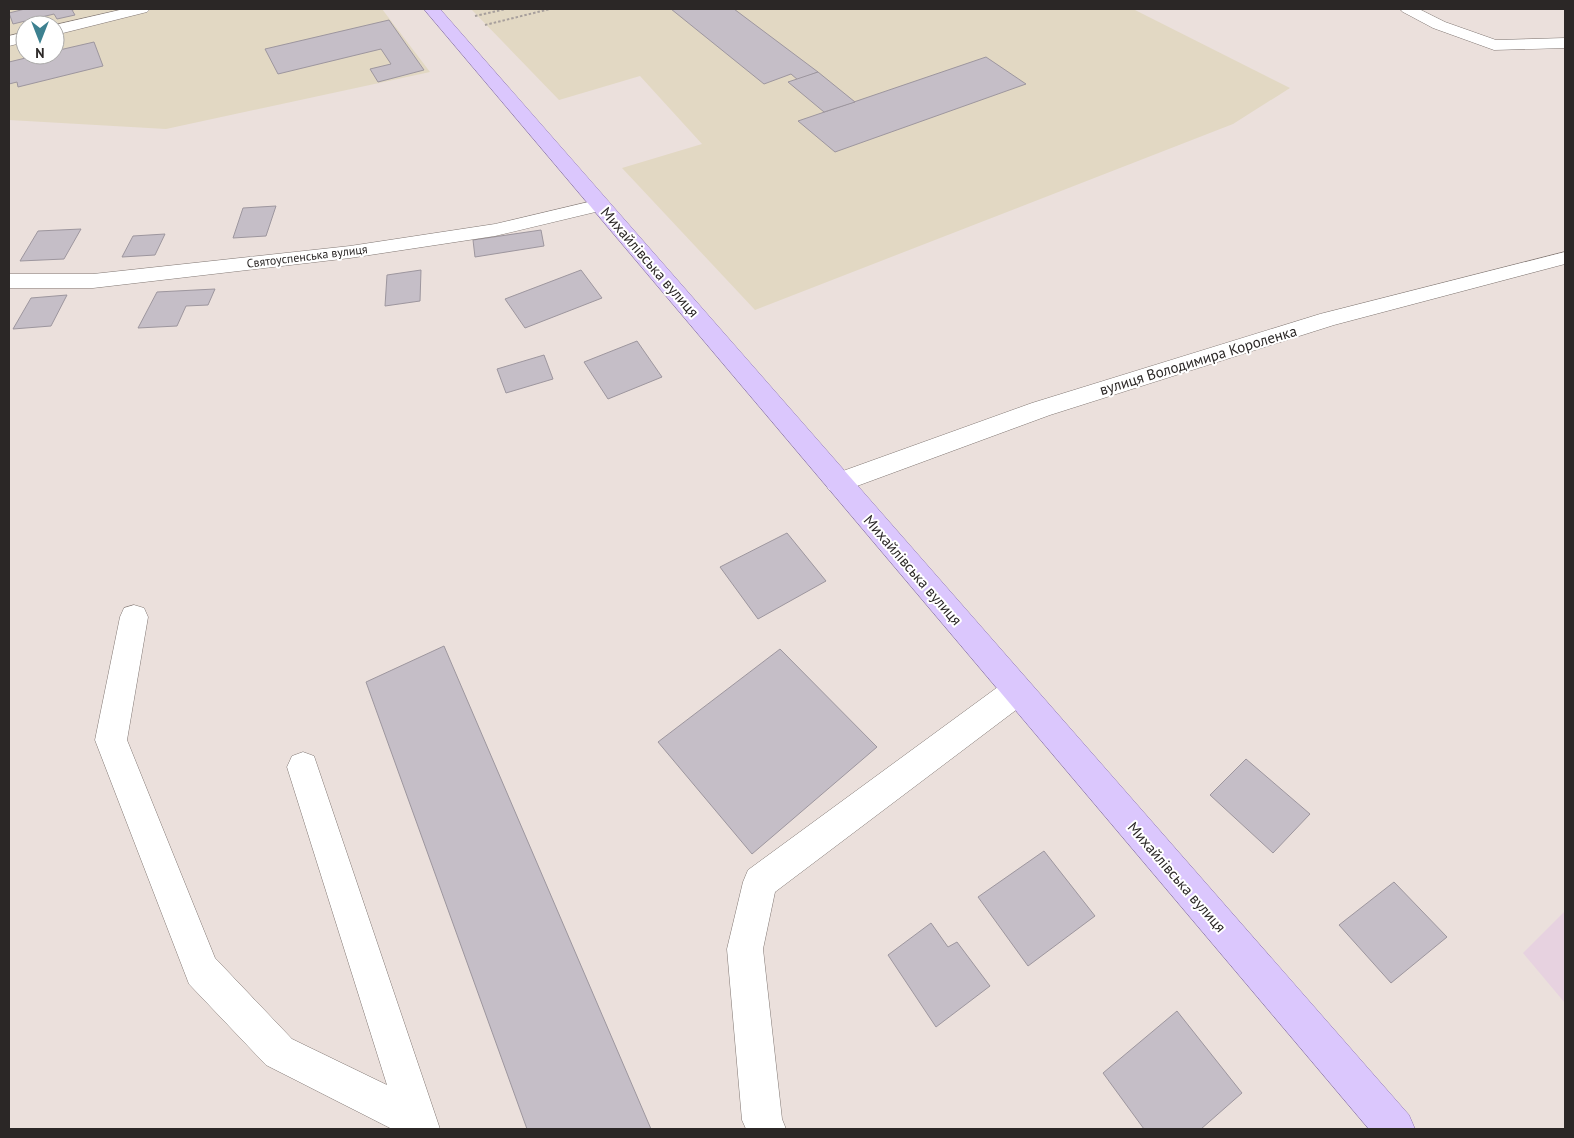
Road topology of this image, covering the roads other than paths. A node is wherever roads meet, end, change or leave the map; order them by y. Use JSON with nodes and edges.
{"nodes":[{"id":1,"x":142,"y":9,"type":"edge"},
{"id":2,"x":432,"y":9,"type":"edge"},
{"id":3,"x":1408,"y":9,"type":"edge"},
{"id":4,"x":65,"y":28,"type":"edge"},
{"id":5,"x":1565,"y":43,"type":"edge"},
{"id":6,"x":601,"y":205,"type":"junction"},
{"id":7,"x":1565,"y":258,"type":"edge"},
{"id":8,"x":9,"y":281,"type":"edge"},
{"id":9,"x":838,"y":483,"type":"junction"},
{"id":10,"x":134,"y":617,"type":"dead end"},
{"id":11,"x":1017,"y":692,"type":"junction"},
{"id":12,"x":303,"y":767,"type":"dead end"},
{"id":13,"x":418,"y":1125,"type":"edge"},
{"id":14,"x":766,"y":1129,"type":"edge"},
{"id":15,"x":1395,"y":1129,"type":"edge"}],
"edges":[{"from":1,"to":4,"type":"street"},
{"from":2,"to":6,"type":"main road","name":"Михайлівська вулиця"},
{"from":3,"to":5,"type":"street"},
{"from":6,"to":8,"type":"street","name":"Святоуспенська вулиця"},
{"from":6,"to":9,"type":"main road","name":"Михайлівська вулиця"},
{"from":7,"to":9,"type":"street","name":"вулиця Володимира Короленка"},
{"from":9,"to":11,"type":"main road","name":"Михайлівська вулиця"},
{"from":10,"to":13,"type":"street"},
{"from":11,"to":14,"type":"street"},
{"from":11,"to":15,"type":"main road","name":"Михайлівська вулиця"},
{"from":12,"to":13,"type":"street"}]}
